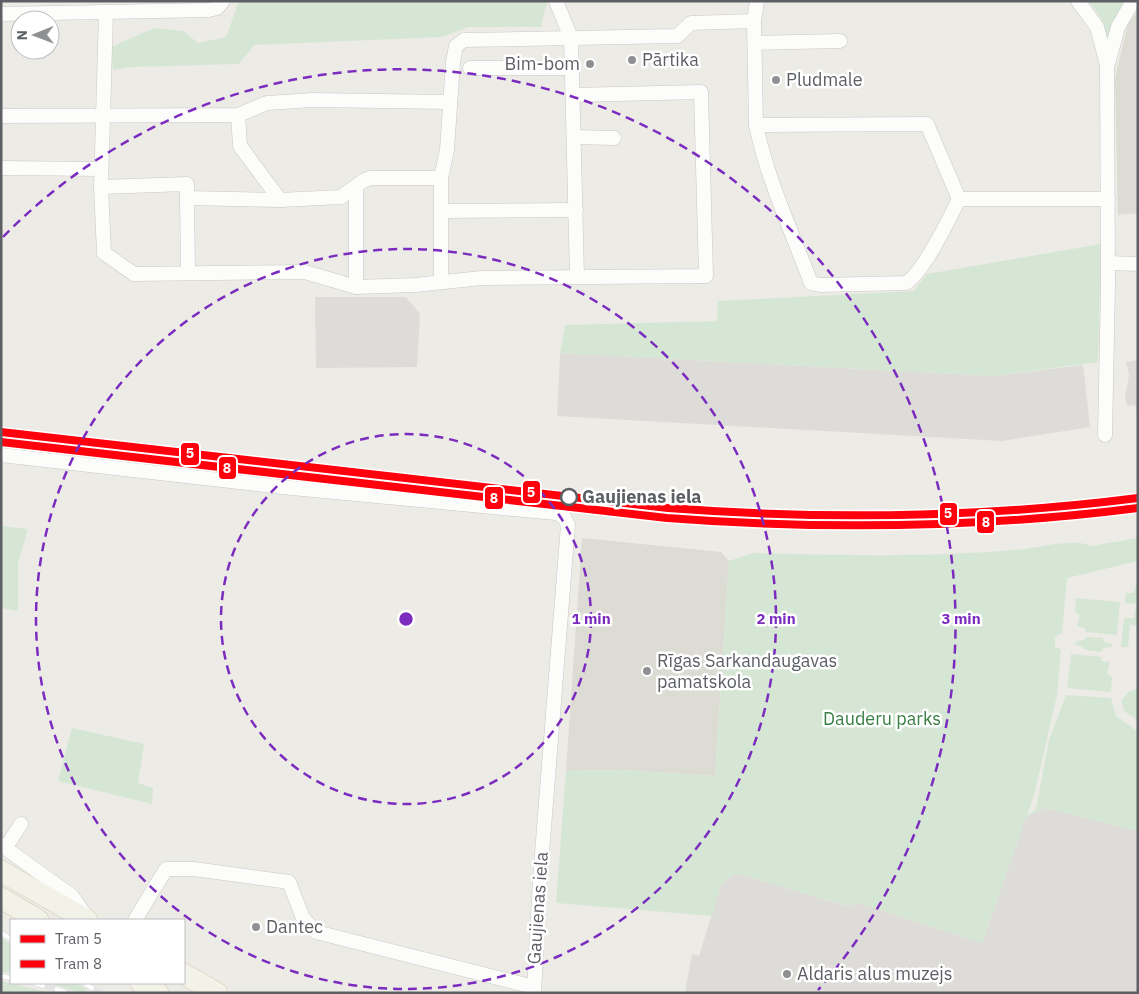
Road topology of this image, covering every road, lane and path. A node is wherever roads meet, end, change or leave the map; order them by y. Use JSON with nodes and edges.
{"nodes":[{"id":1,"x":223,"y":1,"type":"edge"},
{"id":2,"x":556,"y":1,"type":"edge"},
{"id":3,"x":757,"y":1,"type":"edge"},
{"id":4,"x":1078,"y":1,"type":"edge"},
{"id":5,"x":1133,"y":1,"type":"edge"},
{"id":6,"x":106,"y":12,"type":"junction"},
{"id":7,"x":1,"y":14,"type":"edge"},
{"id":8,"x":754,"y":21,"type":"junction"},
{"id":9,"x":571,"y":38,"type":"junction"},
{"id":10,"x":840,"y":41,"type":"dead end"},
{"id":11,"x":755,"y":43,"type":"junction"},
{"id":12,"x":1107,"y":64,"type":"junction"},
{"id":13,"x":470,"y":68,"type":"dead end"},
{"id":14,"x":572,"y":68,"type":"junction"},
{"id":15,"x":573,"y":95,"type":"junction"},
{"id":16,"x":450,"y":102,"type":"junction"},
{"id":17,"x":104,"y":114,"type":"junction"},
{"id":18,"x":238,"y":115,"type":"junction"},
{"id":19,"x":1,"y":116,"type":"edge"},
{"id":20,"x":756,"y":125,"type":"junction"},
{"id":21,"x":574,"y":137,"type":"junction"},
{"id":22,"x":614,"y":138,"type":"dead end"},
{"id":23,"x":1,"y":168,"type":"edge"},
{"id":24,"x":101,"y":169,"type":"junction"},
{"id":25,"x":441,"y":178,"type":"junction"},
{"id":26,"x":101,"y":187,"type":"junction"},
{"id":27,"x":356,"y":187,"type":"junction"},
{"id":28,"x":188,"y":198,"type":"junction"},
{"id":29,"x":959,"y":199,"type":"junction"},
{"id":30,"x":1108,"y":199,"type":"junction"},
{"id":31,"x":280,"y":200,"type":"junction"},
{"id":32,"x":576,"y":210,"type":"junction"},
{"id":33,"x":442,"y":211,"type":"junction"},
{"id":34,"x":1108,"y":263,"type":"junction"},
{"id":35,"x":1138,"y":264,"type":"edge"},
{"id":36,"x":188,"y":273,"type":"junction"},
{"id":37,"x":577,"y":276,"type":"junction"},
{"id":38,"x":441,"y":281,"type":"junction"},
{"id":39,"x":356,"y":286,"type":"junction"},
{"id":40,"x":1105,"y":434,"type":"dead end"},
{"id":41,"x":1,"y":455,"type":"edge"},
{"id":42,"x":21,"y":824,"type":"dead end"},
{"id":43,"x":3,"y":846,"type":"edge"},
{"id":44,"x":1,"y":871,"type":"edge"},
{"id":45,"x":1,"y":898,"type":"edge"},
{"id":46,"x":82,"y":917,"type":"edge"},
{"id":47,"x":36,"y":919,"type":"edge"},
{"id":48,"x":137,"y":919,"type":"edge"},
{"id":49,"x":185,"y":975,"type":"edge"},
{"id":50,"x":143,"y":984,"type":"edge"},
{"id":51,"x":534,"y":990,"type":"edge"},
{"id":52,"x":158,"y":993,"type":"edge"},
{"id":53,"x":217,"y":993,"type":"edge"}],
"edges":[{"from":1,"to":6,"type":"street"},
{"from":2,"to":9,"type":"street"},
{"from":3,"to":8,"type":"street"},
{"from":4,"to":12,"type":"street"},
{"from":5,"to":12,"type":"street"},
{"from":6,"to":7,"type":"street"},
{"from":6,"to":17,"type":"street"},
{"from":8,"to":9,"type":"street"},
{"from":8,"to":11,"type":"street"},
{"from":9,"to":14,"type":"street"},
{"from":9,"to":16,"type":"street"},
{"from":10,"to":11,"type":"street"},
{"from":11,"to":20,"type":"street"},
{"from":12,"to":30,"type":"street"},
{"from":13,"to":14,"type":"street"},
{"from":14,"to":15,"type":"street"},
{"from":15,"to":21,"type":"street"},
{"from":15,"to":37,"type":"street"},
{"from":16,"to":18,"type":"street"},
{"from":16,"to":25,"type":"street"},
{"from":17,"to":18,"type":"street"},
{"from":17,"to":19,"type":"street"},
{"from":17,"to":24,"type":"street"},
{"from":18,"to":31,"type":"street"},
{"from":20,"to":29,"type":"street"},
{"from":20,"to":29,"type":"street"},
{"from":21,"to":22,"type":"street"},
{"from":21,"to":32,"type":"street"},
{"from":23,"to":24,"type":"street"},
{"from":24,"to":26,"type":"street"},
{"from":25,"to":27,"type":"street"},
{"from":25,"to":33,"type":"street"},
{"from":26,"to":28,"type":"street"},
{"from":26,"to":36,"type":"street"},
{"from":27,"to":31,"type":"street"},
{"from":27,"to":39,"type":"street"},
{"from":28,"to":31,"type":"street"},
{"from":28,"to":36,"type":"street"},
{"from":29,"to":30,"type":"street"},
{"from":30,"to":34,"type":"street"},
{"from":32,"to":33,"type":"street"},
{"from":32,"to":37,"type":"street"},
{"from":33,"to":38,"type":"street"},
{"from":34,"to":35,"type":"street"},
{"from":34,"to":40,"type":"street"},
{"from":36,"to":39,"type":"street"},
{"from":37,"to":38,"type":"street"},
{"from":38,"to":39,"type":"street"},
{"from":41,"to":51,"type":"street","name":"Gaujienas iela"},
{"from":42,"to":43,"type":"street"},
{"from":43,"to":46,"type":"street"},
{"from":44,"to":46,"type":"main road"},
{"from":45,"to":47,"type":"main road"},
{"from":48,"to":51,"type":"street"},
{"from":49,"to":53,"type":"main road"},
{"from":50,"to":52,"type":"main road"}]}
